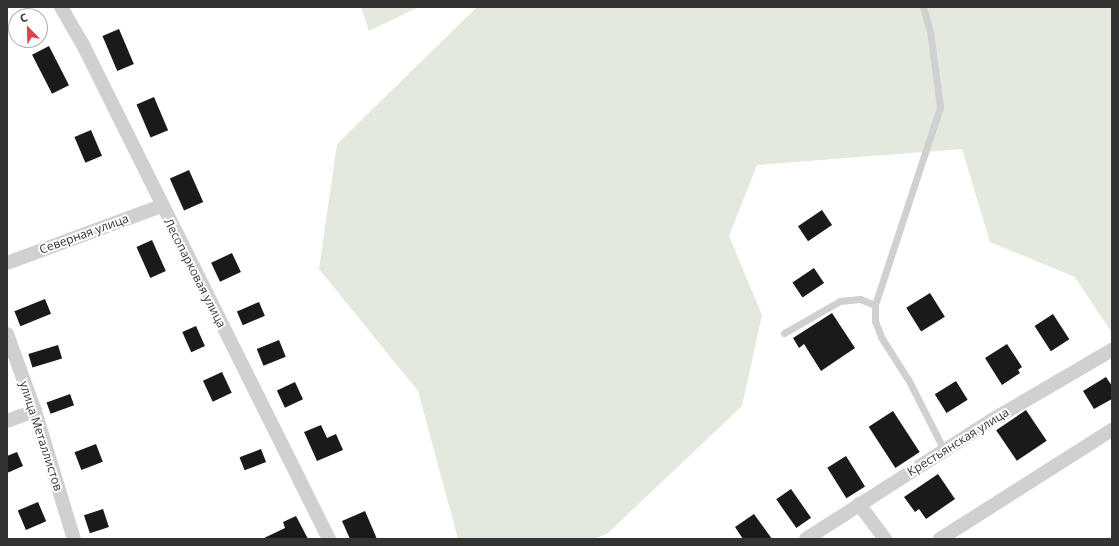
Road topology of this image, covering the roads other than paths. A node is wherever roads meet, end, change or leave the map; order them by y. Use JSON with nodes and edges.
{"nodes":[{"id":1,"x":61,"y":7,"type":"edge"},
{"id":2,"x":922,"y":7,"type":"edge"},
{"id":3,"x":161,"y":206,"type":"junction"},
{"id":4,"x":7,"y":263,"type":"edge"},
{"id":5,"x":875,"y":305,"type":"junction"},
{"id":6,"x":784,"y":333,"type":"dead end"},
{"id":7,"x":7,"y":334,"type":"edge"},
{"id":8,"x":1112,"y":350,"type":"edge"},
{"id":9,"x":35,"y":412,"type":"junction"},
{"id":10,"x":7,"y":421,"type":"edge"},
{"id":11,"x":1112,"y":430,"type":"edge"},
{"id":12,"x":944,"y":450,"type":"junction"},
{"id":13,"x":859,"y":504,"type":"junction"},
{"id":14,"x":74,"y":539,"type":"edge"},
{"id":15,"x":329,"y":539,"type":"edge"},
{"id":16,"x":806,"y":539,"type":"edge"},
{"id":17,"x":885,"y":539,"type":"edge"},
{"id":18,"x":940,"y":539,"type":"edge"}],
"edges":[{"from":1,"to":3,"type":"street","name":"Лесопарковая улица"},
{"from":2,"to":5,"type":"lane"},
{"from":3,"to":4,"type":"street","name":"Северная улица"},
{"from":3,"to":15,"type":"street","name":"Лесопарковая улица"},
{"from":5,"to":6,"type":"lane"},
{"from":5,"to":12,"type":"lane"},
{"from":7,"to":9,"type":"street","name":"улица Металлистов"},
{"from":8,"to":12,"type":"street","name":"Крестьянская улица"},
{"from":9,"to":10,"type":"street"},
{"from":9,"to":14,"type":"street","name":"улица Металлистов"},
{"from":11,"to":18,"type":"street"},
{"from":12,"to":13,"type":"street","name":"Крестьянская улица"},
{"from":13,"to":16,"type":"street","name":"Крестьянская улица"},
{"from":13,"to":17,"type":"street"}]}
